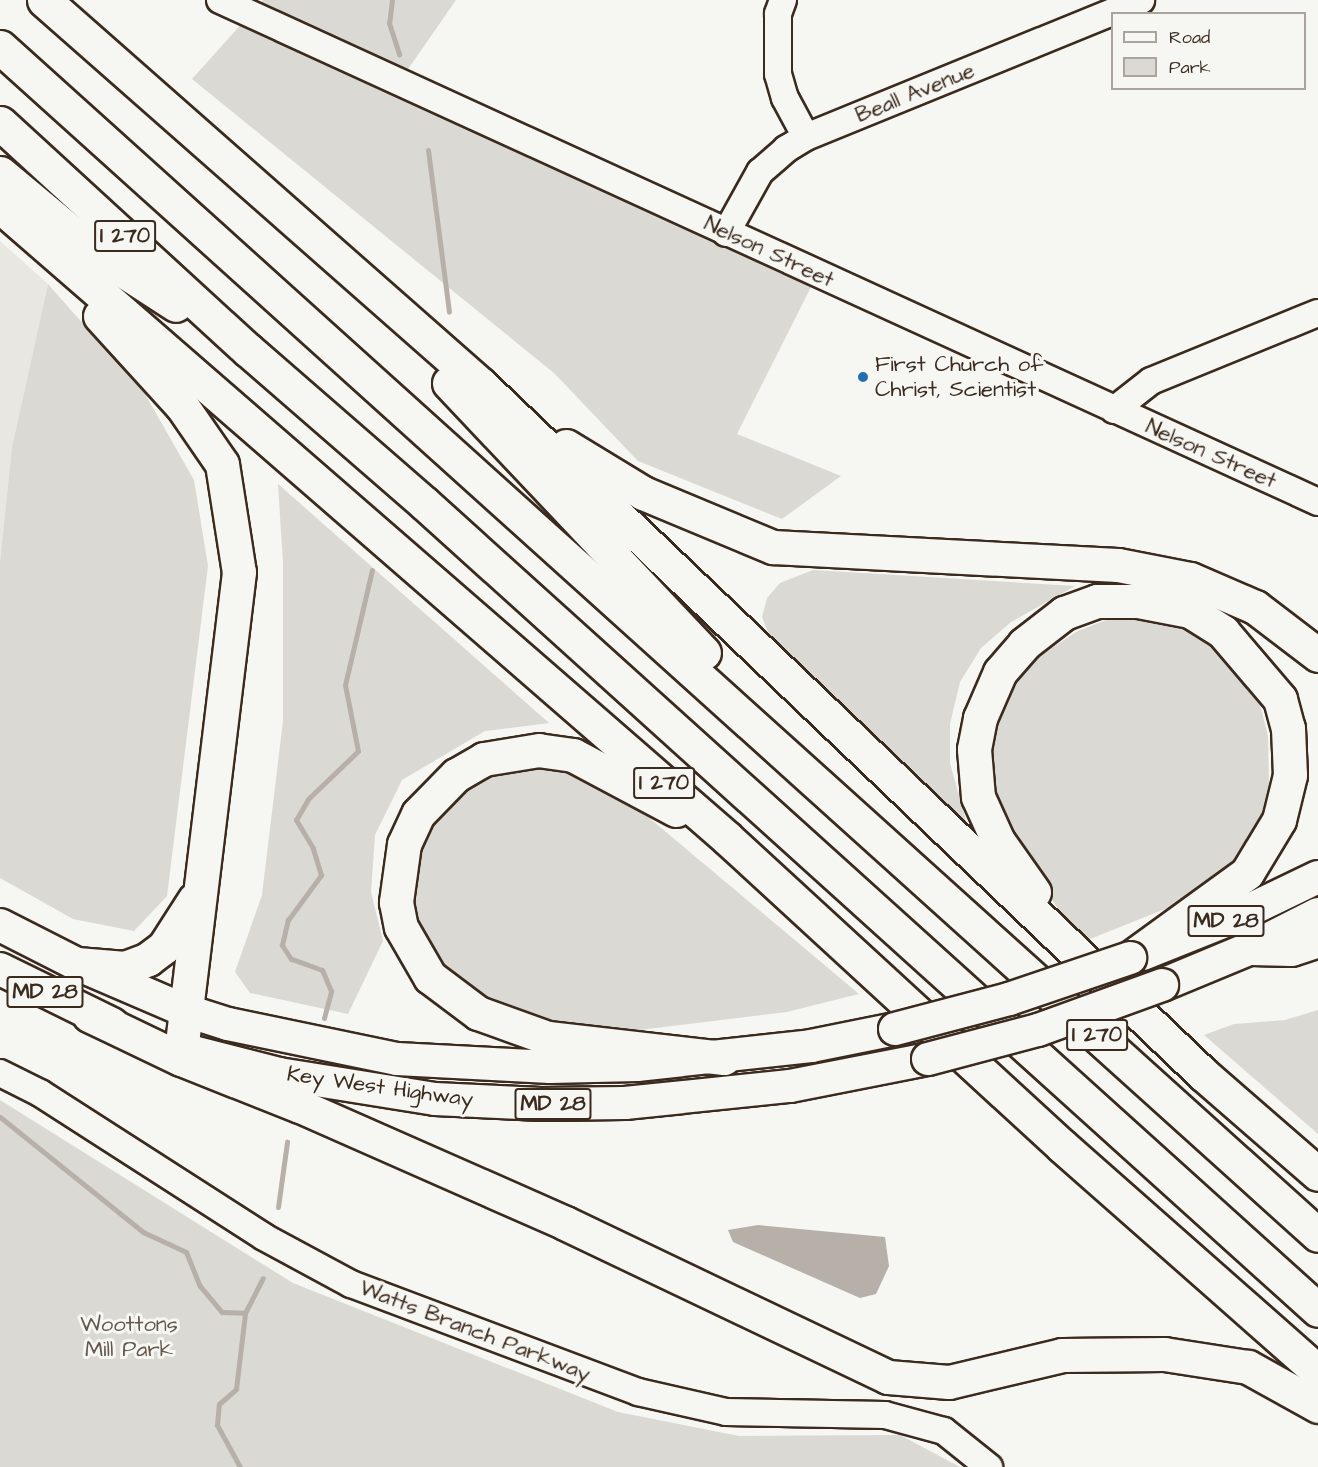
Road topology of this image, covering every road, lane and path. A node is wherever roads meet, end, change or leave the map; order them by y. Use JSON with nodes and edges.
{"nodes":[{"id":1,"x":44,"y":0,"type":"edge"},
{"id":2,"x":220,"y":0,"type":"edge"},
{"id":3,"x":783,"y":0,"type":"edge"},
{"id":4,"x":1141,"y":0,"type":"edge"},
{"id":5,"x":1111,"y":12,"type":"edge"},
{"id":6,"x":1112,"y":12,"type":"edge"},
{"id":7,"x":0,"y":47,"type":"edge"},
{"id":8,"x":0,"y":123,"type":"edge"},
{"id":9,"x":806,"y":137,"type":"junction"},
{"id":10,"x":0,"y":173,"type":"edge"},
{"id":11,"x":249,"y":180,"type":"junction"},
{"id":12,"x":0,"y":206,"type":"edge"},
{"id":13,"x":726,"y":233,"type":"junction"},
{"id":14,"x":1318,"y":313,"type":"edge"},
{"id":15,"x":248,"y":350,"type":"junction"},
{"id":16,"x":505,"y":407,"type":"junction"},
{"id":17,"x":1114,"y":410,"type":"junction"},
{"id":18,"x":1318,"y":502,"type":"edge"},
{"id":19,"x":1318,"y":655,"type":"edge"},
{"id":20,"x":876,"y":836,"type":"junction"},
{"id":21,"x":727,"y":838,"type":"junction"},
{"id":22,"x":1318,"y":877,"type":"edge"},
{"id":23,"x":198,"y":894,"type":"junction"},
{"id":24,"x":1318,"y":915,"type":"edge"},
{"id":25,"x":0,"y":925,"type":"edge"},
{"id":26,"x":1318,"y":940,"type":"edge"},
{"id":27,"x":1251,"y":948,"type":"junction"},
{"id":28,"x":1078,"y":954,"type":"junction"},
{"id":29,"x":1130,"y":958,"type":"junction"},
{"id":30,"x":77,"y":964,"type":"junction"},
{"id":31,"x":0,"y":969,"type":"edge"},
{"id":32,"x":184,"y":1010,"type":"junction"},
{"id":33,"x":89,"y":1015,"type":"junction"},
{"id":34,"x":1170,"y":1041,"type":"junction"},
{"id":35,"x":181,"y":1049,"type":"junction"},
{"id":36,"x":724,"y":1058,"type":"junction"},
{"id":37,"x":0,"y":1073,"type":"edge"},
{"id":38,"x":1318,"y":1144,"type":"edge"},
{"id":39,"x":1318,"y":1174,"type":"edge"},
{"id":40,"x":1318,"y":1234,"type":"edge"},
{"id":41,"x":1318,"y":1310,"type":"edge"},
{"id":42,"x":1318,"y":1372,"type":"edge"},
{"id":43,"x":1318,"y":1406,"type":"edge"},
{"id":44,"x":989,"y":1467,"type":"edge"}],
"edges":[{"from":1,"to":11,"type":"highway","number":"I 270"},
{"from":2,"to":13,"type":"street","name":"Nelson Street"},
{"from":3,"to":9,"type":"street"},
{"from":4,"to":6,"type":"street","name":"Beall Avenue"},
{"from":5,"to":9,"type":"street","name":"Beall Avenue"},
{"from":7,"to":20,"type":"highway","number":"I 270"},
{"from":8,"to":15,"type":"highway","number":"I 270"},
{"from":9,"to":13,"type":"street","name":"Beall Avenue"},
{"from":10,"to":15,"type":"highway"},
{"from":11,"to":16,"type":"highway","number":"I 270"},
{"from":11,"to":20,"type":"highway"},
{"from":12,"to":21,"type":"highway","number":"I 270"},
{"from":12,"to":23,"type":"highway"},
{"from":13,"to":17,"type":"street","name":"Nelson Street"},
{"from":14,"to":17,"type":"street"},
{"from":15,"to":41,"type":"highway","number":"I 270"},
{"from":16,"to":19,"type":"highway"},
{"from":16,"to":28,"type":"highway","number":"I 270"},
{"from":17,"to":18,"type":"street","name":"Nelson Street"},
{"from":20,"to":40,"type":"highway","number":"I 270"},
{"from":21,"to":36,"type":"highway"},
{"from":21,"to":42,"type":"highway","number":"I 270"},
{"from":22,"to":29,"type":"main road","number":"MD 28"},
{"from":23,"to":30,"type":"highway"},
{"from":23,"to":32,"type":"highway"},
{"from":24,"to":27,"type":"main road","number":"MD 28"},
{"from":25,"to":30,"type":"main road","number":"MD 28"},
{"from":26,"to":27,"type":"highway"},
{"from":27,"to":35,"type":"main road","name":"Key West Highway","number":"MD 28","bridge":true},
{"from":28,"to":29,"type":"highway"},
{"from":28,"to":34,"type":"highway","number":"I 270"},
{"from":29,"to":36,"type":"main road","number":"MD 28","bridge":true},
{"from":30,"to":32,"type":"main road","number":"MD 28"},
{"from":31,"to":33,"type":"main road","number":"MD 28"},
{"from":32,"to":35,"type":"highway"},
{"from":32,"to":36,"type":"main road","number":"MD 28"},
{"from":33,"to":35,"type":"main road","name":"Key West Highway","number":"MD 28"},
{"from":33,"to":43,"type":"highway"},
{"from":34,"to":38,"type":"highway"},
{"from":34,"to":39,"type":"highway","number":"I 270"},
{"from":37,"to":44,"type":"street","name":"Watts Branch Parkway"}]}
